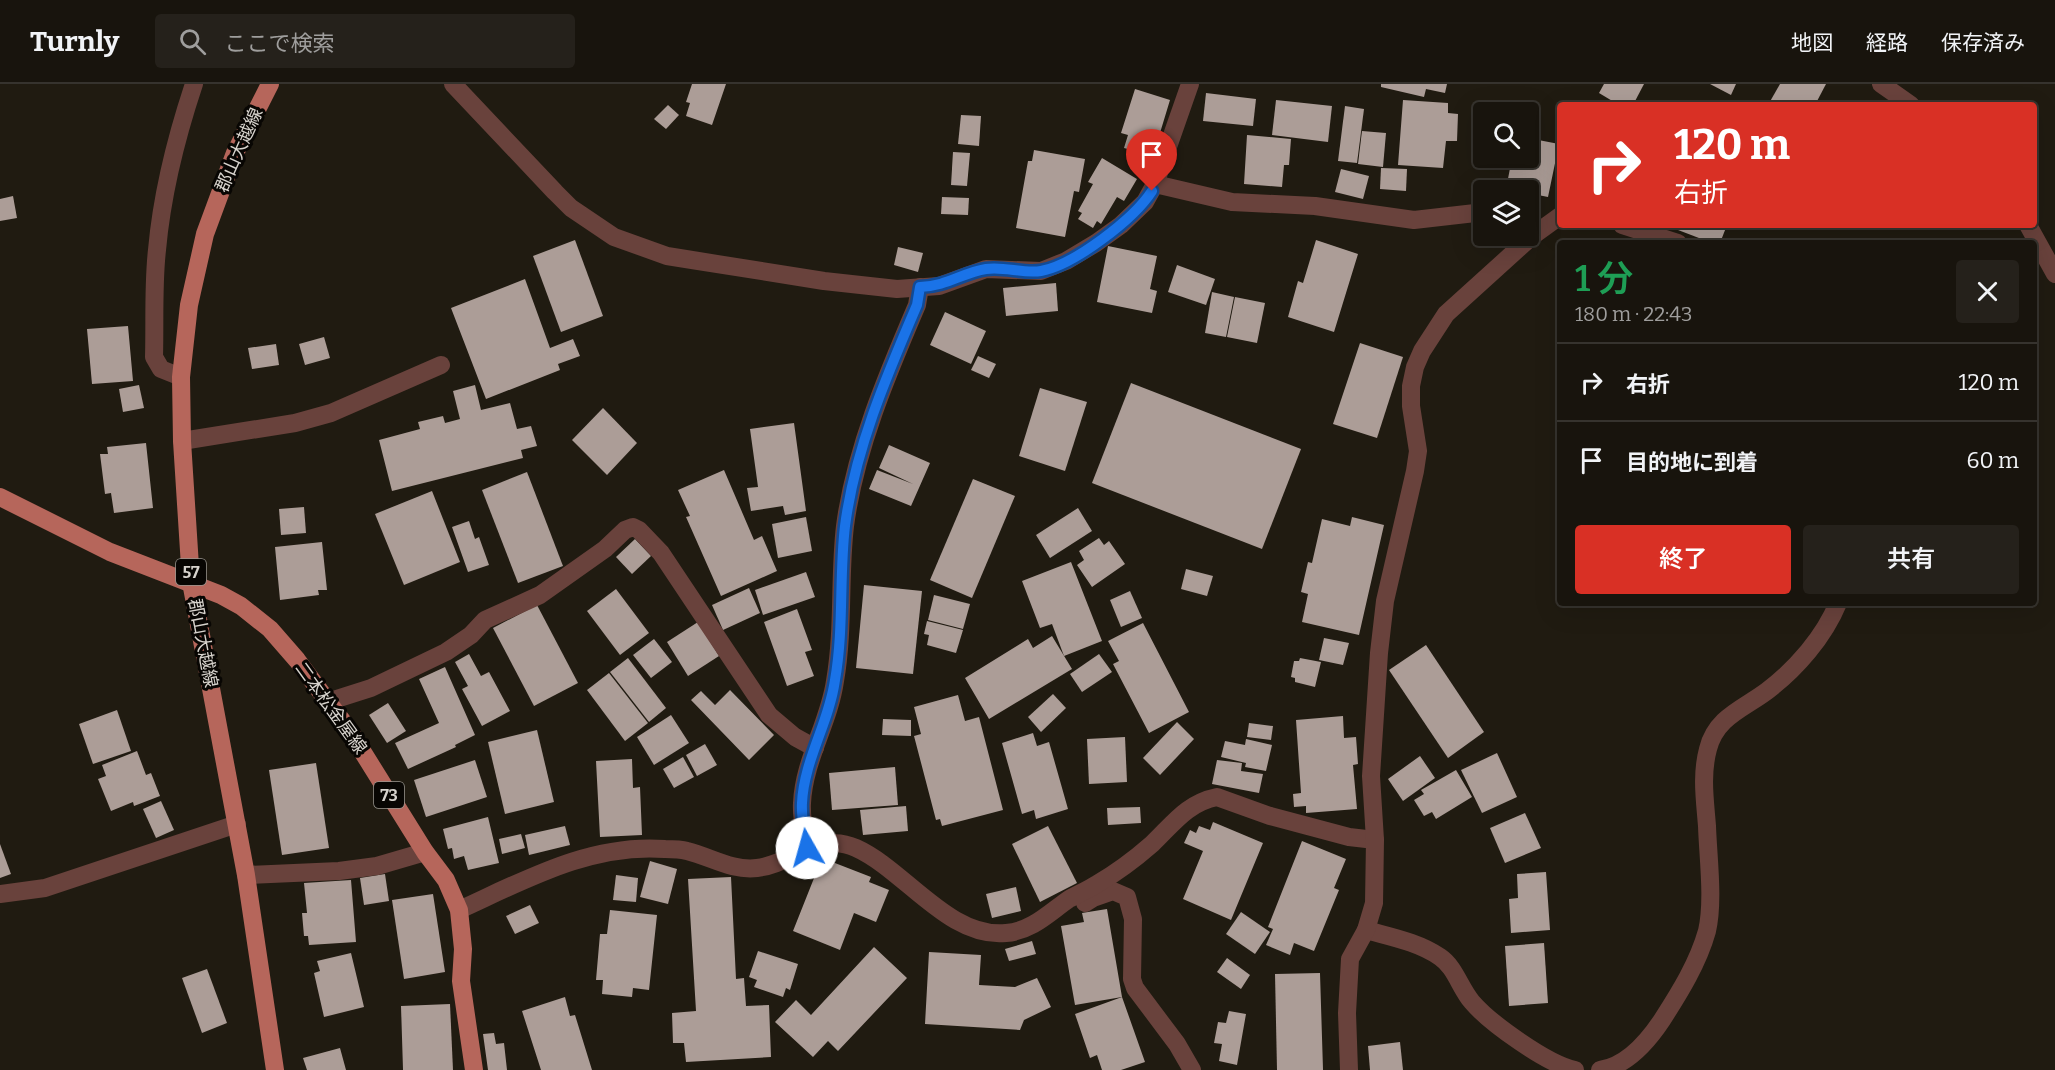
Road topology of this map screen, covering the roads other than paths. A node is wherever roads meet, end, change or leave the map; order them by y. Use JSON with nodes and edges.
{"nodes":[{"id":1,"x":194,"y":84,"type":"edge"},
{"id":2,"x":270,"y":84,"type":"edge"},
{"id":3,"x":453,"y":84,"type":"edge"},
{"id":4,"x":1190,"y":84,"type":"edge"},
{"id":5,"x":1881,"y":84,"type":"edge"},
{"id":6,"x":1907,"y":102,"type":"edge"},
{"id":7,"x":1155,"y":184,"type":"junction"},
{"id":8,"x":1473,"y":213,"type":"edge"},
{"id":9,"x":1545,"y":220,"type":"edge"},
{"id":10,"x":1631,"y":228,"type":"edge"},
{"id":11,"x":2030,"y":229,"type":"edge"},
{"id":12,"x":1669,"y":240,"type":"edge"},
{"id":13,"x":2037,"y":242,"type":"edge"},
{"id":14,"x":2055,"y":247,"type":"edge"},
{"id":15,"x":2055,"y":274,"type":"edge"},
{"id":16,"x":920,"y":287,"type":"junction"},
{"id":17,"x":441,"y":365,"type":"dead end"},
{"id":18,"x":181,"y":377,"type":"junction"},
{"id":19,"x":182,"y":441,"type":"junction"},
{"id":20,"x":0,"y":497,"type":"edge"},
{"id":21,"x":191,"y":582,"type":"junction"},
{"id":22,"x":1836,"y":606,"type":"edge"},
{"id":23,"x":327,"y":702,"type":"junction"},
{"id":24,"x":815,"y":748,"type":"junction"},
{"id":25,"x":237,"y":824,"type":"junction"},
{"id":26,"x":1375,"y":840,"type":"junction"},
{"id":27,"x":807,"y":848,"type":"junction"},
{"id":28,"x":425,"y":852,"type":"junction"},
{"id":29,"x":246,"y":875,"type":"junction"},
{"id":30,"x":0,"y":894,"type":"edge"},
{"id":31,"x":1069,"y":900,"type":"junction"},
{"id":32,"x":459,"y":910,"type":"junction"},
{"id":33,"x":1366,"y":930,"type":"junction"},
{"id":34,"x":275,"y":1070,"type":"edge"},
{"id":35,"x":474,"y":1070,"type":"edge"},
{"id":36,"x":1192,"y":1070,"type":"edge"},
{"id":37,"x":1349,"y":1070,"type":"edge"},
{"id":38,"x":1575,"y":1070,"type":"edge"},
{"id":39,"x":1600,"y":1070,"type":"edge"}],
"edges":[{"from":1,"to":18,"type":"street"},
{"from":2,"to":18,"type":"main road","name":"郡山大越線","number":"57"},
{"from":3,"to":16,"type":"street"},
{"from":4,"to":7,"type":"street"},
{"from":5,"to":6,"type":"street"},
{"from":7,"to":8,"type":"street"},
{"from":7,"to":16,"type":"street"},
{"from":9,"to":26,"type":"street"},
{"from":10,"to":12,"type":"street"},
{"from":11,"to":14,"type":"street"},
{"from":13,"to":15,"type":"street"},
{"from":16,"to":24,"type":"street"},
{"from":17,"to":19,"type":"street"},
{"from":18,"to":19,"type":"main road","name":"郡山大越線","number":"57"},
{"from":19,"to":21,"type":"main road","name":"郡山大越線","number":"57"},
{"from":20,"to":21,"type":"main road","name":"二本松金屋線","number":"73"},
{"from":21,"to":23,"type":"main road","name":"二本松金屋線","number":"73"},
{"from":21,"to":25,"type":"main road","name":"郡山大越線","number":"57"},
{"from":22,"to":39,"type":"street"},
{"from":23,"to":24,"type":"street"},
{"from":23,"to":28,"type":"main road","name":"二本松金屋線","number":"73"},
{"from":24,"to":27,"type":"street"},
{"from":25,"to":29,"type":"main road","name":"郡山大越線","number":"57"},
{"from":25,"to":30,"type":"street"},
{"from":26,"to":31,"type":"street"},
{"from":26,"to":33,"type":"street"},
{"from":27,"to":31,"type":"street"},
{"from":27,"to":32,"type":"street"},
{"from":28,"to":29,"type":"street"},
{"from":28,"to":32,"type":"main road","name":"二本松金屋線","number":"73"},
{"from":29,"to":34,"type":"main road","name":"郡山大越線","number":"57"},
{"from":31,"to":36,"type":"street"},
{"from":32,"to":35,"type":"main road","name":"二本松金屋線","number":"73"},
{"from":33,"to":37,"type":"street"},
{"from":33,"to":38,"type":"street"}]}
